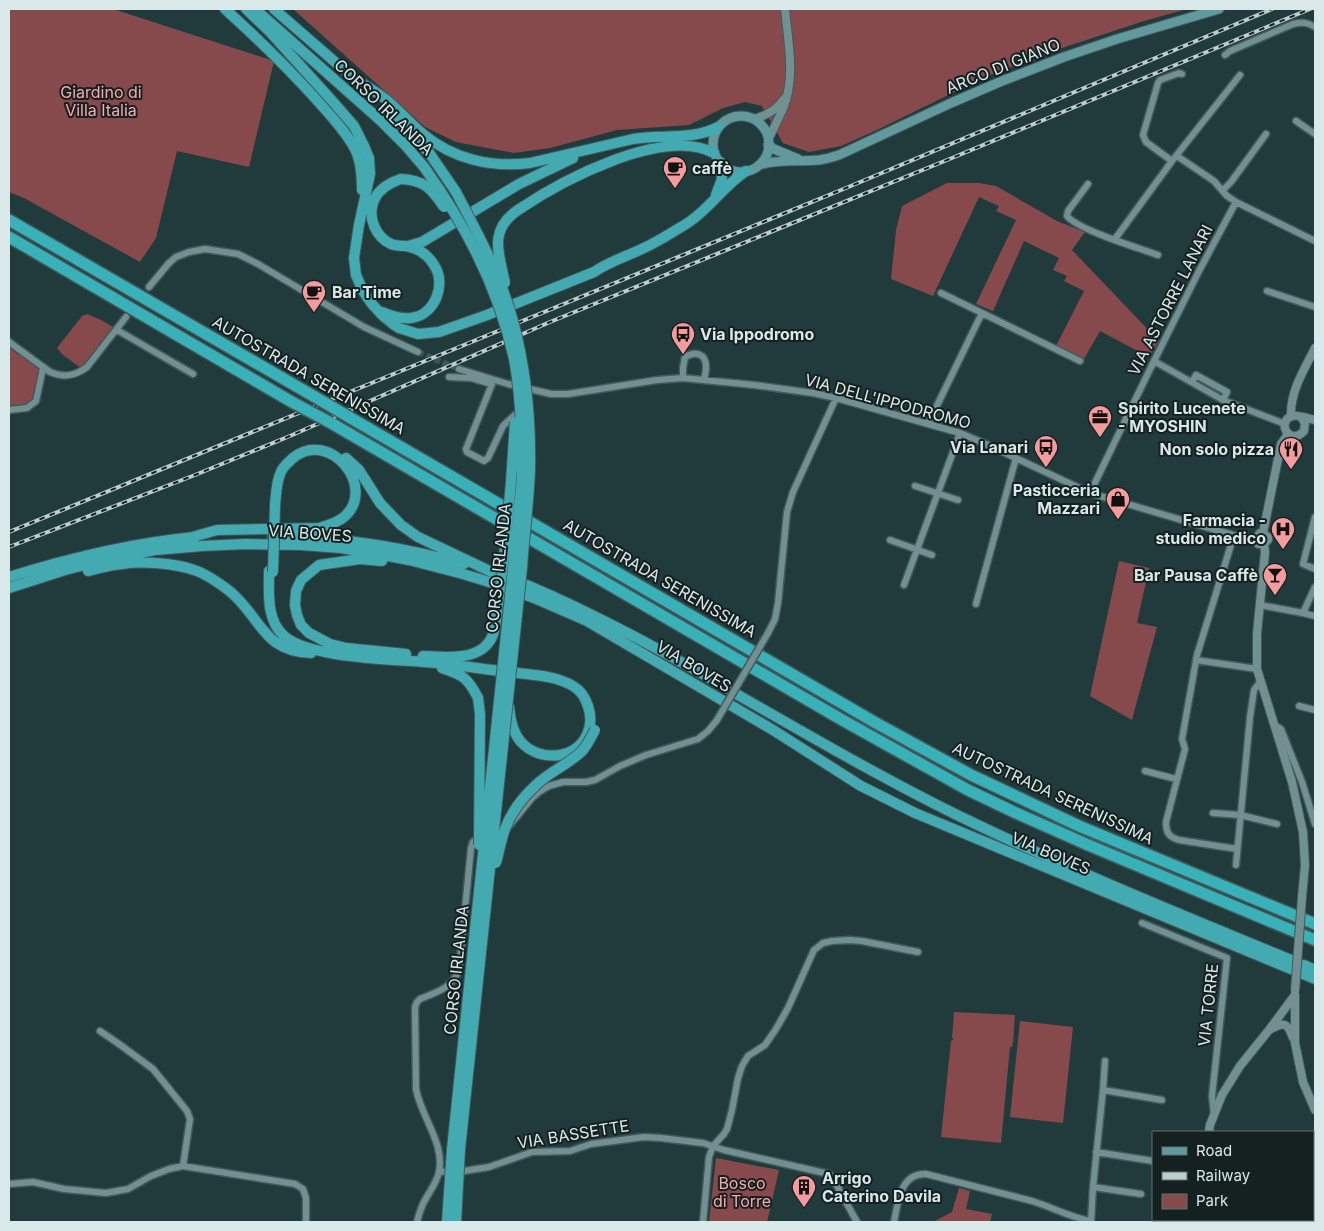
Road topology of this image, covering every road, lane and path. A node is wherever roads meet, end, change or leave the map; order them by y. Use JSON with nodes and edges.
{"nodes":[{"id":1,"x":225,"y":9,"type":"edge"},
{"id":2,"x":246,"y":9,"type":"edge"},
{"id":3,"x":255,"y":9,"type":"edge"},
{"id":4,"x":274,"y":9,"type":"edge"},
{"id":5,"x":785,"y":9,"type":"edge"},
{"id":6,"x":1220,"y":9,"type":"edge"},
{"id":7,"x":1315,"y":28,"type":"edge"},
{"id":8,"x":1225,"y":55,"type":"dead end"},
{"id":9,"x":1182,"y":74,"type":"dead end"},
{"id":10,"x":1240,"y":74,"type":"dead end"},
{"id":11,"x":354,"y":78,"type":"junction"},
{"id":12,"x":786,"y":95,"type":"junction"},
{"id":13,"x":754,"y":119,"type":"junction"},
{"id":14,"x":1296,"y":121,"type":"dead end"},
{"id":15,"x":718,"y":127,"type":"junction"},
{"id":16,"x":1266,"y":134,"type":"dead end"},
{"id":17,"x":1315,"y":134,"type":"edge"},
{"id":18,"x":768,"y":143,"type":"junction"},
{"id":19,"x":596,"y":148,"type":"junction"},
{"id":20,"x":714,"y":153,"type":"junction"},
{"id":21,"x":1174,"y":158,"type":"junction"},
{"id":22,"x":803,"y":160,"type":"junction"},
{"id":23,"x":720,"y":162,"type":"junction"},
{"id":24,"x":759,"y":165,"type":"junction"},
{"id":25,"x":746,"y":171,"type":"junction"},
{"id":26,"x":1088,"y":184,"type":"dead end"},
{"id":27,"x":1223,"y":190,"type":"junction"},
{"id":28,"x":716,"y":197,"type":"junction"},
{"id":29,"x":1236,"y":202,"type":"junction"},
{"id":30,"x":362,"y":209,"type":"junction"},
{"id":31,"x":9,"y":220,"type":"edge"},
{"id":32,"x":9,"y":237,"type":"edge"},
{"id":33,"x":1115,"y":239,"type":"junction"},
{"id":34,"x":1315,"y":241,"type":"edge"},
{"id":35,"x":407,"y":246,"type":"junction"},
{"id":36,"x":1158,"y":255,"type":"dead end"},
{"id":37,"x":481,"y":264,"type":"junction"},
{"id":38,"x":149,"y":287,"type":"dead end"},
{"id":39,"x":1267,"y":291,"type":"dead end"},
{"id":40,"x":941,"y":293,"type":"dead end"},
{"id":41,"x":1315,"y":307,"type":"edge"},
{"id":42,"x":378,"y":310,"type":"junction"},
{"id":43,"x":982,"y":313,"type":"junction"},
{"id":44,"x":126,"y":317,"type":"dead end"},
{"id":45,"x":513,"y":320,"type":"junction"},
{"id":46,"x":117,"y":330,"type":"junction"},
{"id":47,"x":9,"y":342,"type":"edge"},
{"id":48,"x":1315,"y":351,"type":"edge"},
{"id":49,"x":418,"y":352,"type":"tunnel mouth"},
{"id":50,"x":1080,"y":360,"type":"dead end"},
{"id":51,"x":1154,"y":361,"type":"junction"},
{"id":52,"x":43,"y":368,"type":"junction"},
{"id":53,"x":459,"y":369,"type":"tunnel mouth"},
{"id":54,"x":193,"y":374,"type":"dead end"},
{"id":55,"x":449,"y":378,"type":"dead end"},
{"id":56,"x":682,"y":378,"type":"junction"},
{"id":57,"x":517,"y":379,"type":"junction"},
{"id":58,"x":704,"y":380,"type":"junction"},
{"id":59,"x":524,"y":388,"type":"junction"},
{"id":60,"x":836,"y":398,"type":"junction"},
{"id":61,"x":9,"y":410,"type":"edge"},
{"id":62,"x":1297,"y":416,"type":"junction"},
{"id":63,"x":1315,"y":421,"type":"edge"},
{"id":64,"x":928,"y":424,"type":"junction"},
{"id":65,"x":1284,"y":424,"type":"junction"},
{"id":66,"x":1305,"y":426,"type":"junction"},
{"id":67,"x":960,"y":433,"type":"junction"},
{"id":68,"x":1288,"y":434,"type":"junction"},
{"id":69,"x":1016,"y":458,"type":"junction"},
{"id":70,"x":915,"y":486,"type":"dead end"},
{"id":71,"x":1090,"y":492,"type":"junction"},
{"id":72,"x":938,"y":494,"type":"junction"},
{"id":73,"x":958,"y":500,"type":"dead end"},
{"id":74,"x":273,"y":506,"type":"junction"},
{"id":75,"x":1315,"y":517,"type":"edge"},
{"id":76,"x":1263,"y":533,"type":"junction"},
{"id":77,"x":266,"y":535,"type":"tunnel mouth"},
{"id":78,"x":279,"y":535,"type":"tunnel mouth"},
{"id":79,"x":1234,"y":535,"type":"junction"},
{"id":80,"x":190,"y":538,"type":"junction"},
{"id":81,"x":1256,"y":538,"type":"junction"},
{"id":82,"x":890,"y":540,"type":"dead end"},
{"id":83,"x":1264,"y":544,"type":"junction"},
{"id":84,"x":918,"y":550,"type":"junction"},
{"id":85,"x":932,"y":555,"type":"dead end"},
{"id":86,"x":1315,"y":569,"type":"edge"},
{"id":87,"x":271,"y":572,"type":"junction"},
{"id":88,"x":9,"y":577,"type":"edge"},
{"id":89,"x":475,"y":578,"type":"junction"},
{"id":90,"x":21,"y":584,"type":"junction"},
{"id":91,"x":527,"y":585,"type":"dead end"},
{"id":92,"x":904,"y":585,"type":"dead end"},
{"id":93,"x":1315,"y":587,"type":"edge"},
{"id":94,"x":9,"y":588,"type":"edge"},
{"id":95,"x":976,"y":604,"type":"dead end"},
{"id":96,"x":1260,"y":605,"type":"junction"},
{"id":97,"x":1303,"y":613,"type":"junction"},
{"id":98,"x":1315,"y":616,"type":"edge"},
{"id":99,"x":346,"y":648,"type":"junction"},
{"id":100,"x":333,"y":654,"type":"junction"},
{"id":101,"x":406,"y":654,"type":"junction"},
{"id":102,"x":396,"y":660,"type":"junction"},
{"id":103,"x":1196,"y":660,"type":"junction"},
{"id":104,"x":1256,"y":665,"type":"junction"},
{"id":105,"x":1260,"y":682,"type":"junction"},
{"id":106,"x":508,"y":696,"type":"junction"},
{"id":107,"x":1299,"y":706,"type":"dead end"},
{"id":108,"x":1315,"y":710,"type":"edge"},
{"id":109,"x":1276,"y":726,"type":"junction"},
{"id":110,"x":592,"y":730,"type":"junction"},
{"id":111,"x":1144,"y":771,"type":"dead end"},
{"id":112,"x":1176,"y":779,"type":"junction"},
{"id":113,"x":1213,"y":812,"type":"dead end"},
{"id":114,"x":1240,"y":816,"type":"junction"},
{"id":115,"x":1277,"y":824,"type":"dead end"},
{"id":116,"x":1315,"y":824,"type":"edge"},
{"id":117,"x":1237,"y":849,"type":"junction"},
{"id":118,"x":1236,"y":865,"type":"dead end"},
{"id":119,"x":488,"y":893,"type":"junction"},
{"id":120,"x":478,"y":911,"type":"junction"},
{"id":121,"x":1142,"y":923,"type":"dead end"},
{"id":122,"x":1315,"y":924,"type":"edge"},
{"id":123,"x":1315,"y":940,"type":"edge"},
{"id":124,"x":918,"y":952,"type":"dead end"},
{"id":125,"x":1291,"y":960,"type":"dead end"},
{"id":126,"x":1304,"y":965,"type":"dead end"},
{"id":127,"x":1315,"y":970,"type":"edge"},
{"id":128,"x":1315,"y":979,"type":"edge"},
{"id":129,"x":1295,"y":993,"type":"junction"},
{"id":130,"x":1269,"y":1030,"type":"junction"},
{"id":131,"x":100,"y":1031,"type":"dead end"},
{"id":132,"x":1295,"y":1043,"type":"junction"},
{"id":133,"x":1105,"y":1061,"type":"dead end"},
{"id":134,"x":175,"y":1088,"type":"dead end"},
{"id":135,"x":1103,"y":1090,"type":"junction"},
{"id":136,"x":174,"y":1096,"type":"junction"},
{"id":137,"x":1162,"y":1100,"type":"dead end"},
{"id":138,"x":1315,"y":1110,"type":"edge"},
{"id":139,"x":1214,"y":1116,"type":"junction"},
{"id":140,"x":1209,"y":1129,"type":"edge"},
{"id":141,"x":713,"y":1146,"type":"junction"},
{"id":142,"x":1096,"y":1152,"type":"junction"},
{"id":143,"x":1152,"y":1161,"type":"edge"},
{"id":144,"x":183,"y":1166,"type":"junction"},
{"id":145,"x":439,"y":1172,"type":"junction"},
{"id":146,"x":9,"y":1184,"type":"edge"},
{"id":147,"x":1093,"y":1187,"type":"junction"},
{"id":148,"x":1141,"y":1194,"type":"dead end"},
{"id":149,"x":306,"y":1222,"type":"edge"},
{"id":150,"x":417,"y":1222,"type":"edge"},
{"id":151,"x":447,"y":1222,"type":"edge"},
{"id":152,"x":456,"y":1222,"type":"edge"},
{"id":153,"x":703,"y":1222,"type":"edge"},
{"id":154,"x":857,"y":1222,"type":"edge"},
{"id":155,"x":894,"y":1222,"type":"edge"},
{"id":156,"x":1091,"y":1222,"type":"edge"}],
"edges":[{"from":1,"to":30,"type":"highway"},
{"from":2,"to":30,"type":"highway"},
{"from":3,"to":37,"type":"highway","name":"CORSO IRLANDA","bridge":true},
{"from":4,"to":11,"type":"highway","name":"CORSO IRLANDA"},
{"from":5,"to":12,"type":"street"},
{"from":6,"to":22,"type":"main road","name":"ARCO DI GIANO"},
{"from":7,"to":8,"type":"street"},
{"from":9,"to":21,"type":"street"},
{"from":10,"to":21,"type":"street"},
{"from":11,"to":19,"type":"highway"},
{"from":11,"to":45,"type":"highway","name":"CORSO IRLANDA","bridge":true},
{"from":12,"to":13,"type":"street"},
{"from":12,"to":18,"type":"street"},
{"from":13,"to":15,"type":"main road"},
{"from":13,"to":18,"type":"main road"},
{"from":14,"to":17,"type":"street"},
{"from":15,"to":19,"type":"highway"},
{"from":15,"to":20,"type":"main road"},
{"from":16,"to":27,"type":"street"},
{"from":18,"to":22,"type":"main road","name":"ARCO DI GIANO"},
{"from":18,"to":24,"type":"main road"},
{"from":19,"to":35,"type":"highway"},
{"from":20,"to":23,"type":"main road"},
{"from":20,"to":45,"type":"highway","bridge":true},
{"from":21,"to":27,"type":"street"},
{"from":21,"to":33,"type":"street"},
{"from":22,"to":24,"type":"main road","name":"ARCO DI GIANO"},
{"from":23,"to":25,"type":"main road"},
{"from":23,"to":28,"type":"highway"},
{"from":24,"to":25,"type":"main road"},
{"from":25,"to":28,"type":"highway"},
{"from":26,"to":33,"type":"street"},
{"from":27,"to":29,"type":"street"},
{"from":28,"to":42,"type":"highway"},
{"from":29,"to":34,"type":"street"},
{"from":29,"to":51,"type":"street","name":"VIA ASTORRE LANARI"},
{"from":30,"to":42,"type":"highway"},
{"from":31,"to":122,"type":"highway","name":"AUTOSTRADA SERENISSIMA","bridge":true},
{"from":32,"to":123,"type":"highway","name":"AUTOSTRADA SERENISSIMA","bridge":true},
{"from":33,"to":36,"type":"street"},
{"from":35,"to":37,"type":"highway","bridge":true},
{"from":35,"to":42,"type":"highway"},
{"from":37,"to":57,"type":"highway","name":"CORSO IRLANDA","bridge":true},
{"from":38,"to":49,"type":"street"},
{"from":39,"to":41,"type":"street"},
{"from":40,"to":43,"type":"street"},
{"from":43,"to":50,"type":"street"},
{"from":43,"to":64,"type":"street"},
{"from":44,"to":46,"type":"street"},
{"from":45,"to":106,"type":"highway","name":"CORSO IRLANDA","bridge":true},
{"from":46,"to":52,"type":"street"},
{"from":46,"to":54,"type":"street"},
{"from":47,"to":52,"type":"street"},
{"from":48,"to":62,"type":"street"},
{"from":51,"to":65,"type":"street"},
{"from":51,"to":71,"type":"street","name":"VIA ASTORRE LANARI"},
{"from":52,"to":61,"type":"street"},
{"from":53,"to":59,"type":"street","name":"VIA DELL'IPPODROMO"},
{"from":55,"to":59,"type":"street"},
{"from":56,"to":58,"type":"street","name":"VIA DELL'IPPODROMO"},
{"from":56,"to":58,"type":"street"},
{"from":56,"to":59,"type":"street","name":"VIA DELL'IPPODROMO"},
{"from":57,"to":101,"type":"highway","bridge":true},
{"from":57,"to":120,"type":"highway","name":"CORSO IRLANDA","bridge":true},
{"from":58,"to":60,"type":"street","name":"VIA DELL'IPPODROMO"},
{"from":60,"to":64,"type":"street","name":"VIA DELL'IPPODROMO"},
{"from":60,"to":145,"type":"street","bridge":true},
{"from":62,"to":63,"type":"street"},
{"from":62,"to":65,"type":"street"},
{"from":62,"to":66,"type":"street"},
{"from":63,"to":66,"type":"street"},
{"from":64,"to":67,"type":"street","name":"VIA DELL'IPPODROMO"},
{"from":65,"to":68,"type":"street"},
{"from":66,"to":68,"type":"street"},
{"from":67,"to":69,"type":"street","name":"VIA DELL'IPPODROMO"},
{"from":67,"to":72,"type":"street"},
{"from":68,"to":76,"type":"street"},
{"from":69,"to":71,"type":"street","name":"VIA DELL'IPPODROMO"},
{"from":69,"to":95,"type":"street"},
{"from":70,"to":72,"type":"street"},
{"from":71,"to":79,"type":"street","name":"VIA DELL'IPPODROMO"},
{"from":72,"to":73,"type":"street"},
{"from":72,"to":84,"type":"street"},
{"from":74,"to":78,"type":"highway","name":"VIA BOVES"},
{"from":74,"to":80,"type":"highway"},
{"from":74,"to":87,"type":"highway"},
{"from":75,"to":86,"type":"street"},
{"from":76,"to":81,"type":"street"},
{"from":76,"to":83,"type":"street"},
{"from":77,"to":80,"type":"highway","name":"VIA BOVES"},
{"from":79,"to":81,"type":"street","name":"VIA DELL'IPPODROMO"},
{"from":79,"to":103,"type":"street"},
{"from":80,"to":88,"type":"highway","name":"VIA BOVES"},
{"from":81,"to":83,"type":"street"},
{"from":82,"to":84,"type":"street"},
{"from":83,"to":96,"type":"street"},
{"from":84,"to":85,"type":"street"},
{"from":84,"to":92,"type":"street"},
{"from":87,"to":99,"type":"highway"},
{"from":87,"to":100,"type":"highway"},
{"from":89,"to":90,"type":"highway","name":"VIA BOVES"},
{"from":89,"to":99,"type":"highway"},
{"from":89,"to":128,"type":"highway","name":"VIA BOVES"},
{"from":90,"to":94,"type":"highway","name":"VIA BOVES"},
{"from":90,"to":100,"type":"highway","name":"VIA BOVES"},
{"from":91,"to":125,"type":"highway","name":"VIA BOVES"},
{"from":93,"to":97,"type":"street"},
{"from":96,"to":97,"type":"street"},
{"from":96,"to":104,"type":"street"},
{"from":97,"to":98,"type":"street"},
{"from":99,"to":101,"type":"highway"},
{"from":100,"to":102,"type":"highway"},
{"from":101,"to":110,"type":"highway"},
{"from":102,"to":110,"type":"highway"},
{"from":102,"to":120,"type":"highway","bridge":true},
{"from":103,"to":104,"type":"street"},
{"from":103,"to":112,"type":"street"},
{"from":104,"to":105,"type":"street"},
{"from":105,"to":109,"type":"street"},
{"from":105,"to":114,"type":"street"},
{"from":106,"to":110,"type":"highway","bridge":true},
{"from":106,"to":119,"type":"highway","name":"CORSO IRLANDA","bridge":true},
{"from":107,"to":108,"type":"street"},
{"from":109,"to":116,"type":"street"},
{"from":109,"to":129,"type":"street","bridge":true},
{"from":110,"to":119,"type":"highway","bridge":true},
{"from":111,"to":112,"type":"street"},
{"from":112,"to":117,"type":"street"},
{"from":113,"to":114,"type":"street"},
{"from":114,"to":115,"type":"street"},
{"from":114,"to":117,"type":"street"},
{"from":117,"to":118,"type":"street"},
{"from":119,"to":152,"type":"highway","name":"CORSO IRLANDA","bridge":true},
{"from":120,"to":151,"type":"highway","name":"CORSO IRLANDA","bridge":true},
{"from":121,"to":139,"type":"street","name":"VIA TORRE"},
{"from":124,"to":141,"type":"street"},
{"from":126,"to":127,"type":"highway"},
{"from":129,"to":130,"type":"street"},
{"from":129,"to":132,"type":"street"},
{"from":130,"to":132,"type":"street"},
{"from":130,"to":139,"type":"street"},
{"from":131,"to":136,"type":"street"},
{"from":132,"to":138,"type":"street"},
{"from":133,"to":135,"type":"street"},
{"from":134,"to":136,"type":"street"},
{"from":135,"to":137,"type":"street"},
{"from":135,"to":142,"type":"street"},
{"from":136,"to":144,"type":"street"},
{"from":139,"to":140,"type":"street"},
{"from":141,"to":145,"type":"street","name":"VIA BASSETTE"},
{"from":141,"to":153,"type":"street"},
{"from":141,"to":154,"type":"street","name":"VIA BASSETTE"},
{"from":142,"to":143,"type":"street"},
{"from":142,"to":147,"type":"street"},
{"from":144,"to":146,"type":"street"},
{"from":144,"to":149,"type":"street"},
{"from":145,"to":150,"type":"street"},
{"from":147,"to":148,"type":"street"},
{"from":147,"to":156,"type":"street"},
{"from":155,"to":156,"type":"street"}]}
